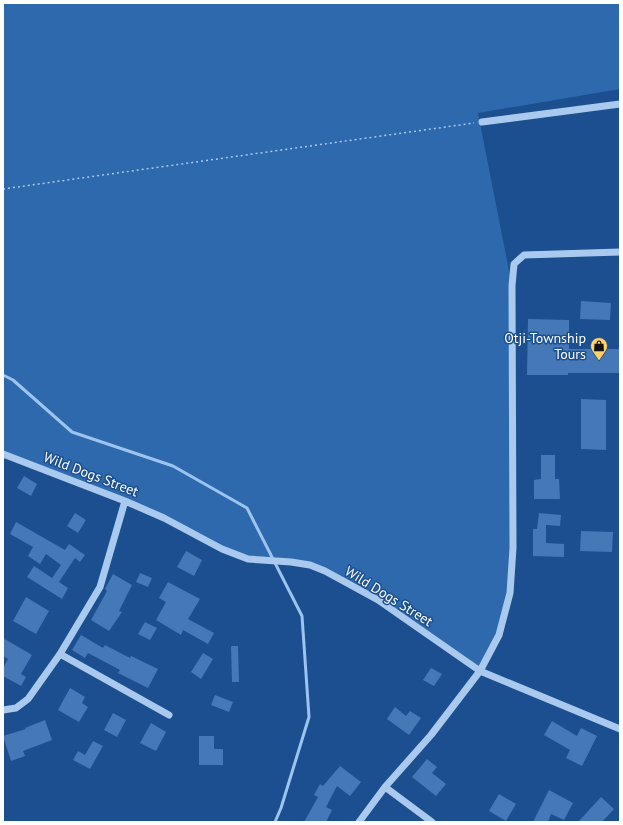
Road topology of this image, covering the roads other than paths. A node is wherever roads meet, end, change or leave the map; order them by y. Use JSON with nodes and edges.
{"nodes":[{"id":1,"x":620,"y":104,"type":"edge"},
{"id":2,"x":482,"y":122,"type":"road end"},
{"id":3,"x":620,"y":252,"type":"edge"},
{"id":4,"x":3,"y":454,"type":"edge"},
{"id":5,"x":125,"y":501,"type":"junction"},
{"id":6,"x":60,"y":654,"type":"junction"},
{"id":7,"x":480,"y":671,"type":"junction"},
{"id":8,"x":3,"y":710,"type":"edge"},
{"id":9,"x":170,"y":715,"type":"dead end"},
{"id":10,"x":620,"y":729,"type":"edge"},
{"id":11,"x":385,"y":788,"type":"junction"},
{"id":12,"x":358,"y":822,"type":"edge"},
{"id":13,"x":432,"y":822,"type":"edge"}],
"edges":[{"from":1,"to":2,"type":"street"},
{"from":3,"to":7,"type":"street"},
{"from":4,"to":5,"type":"street","name":"Wild Dogs Street"},
{"from":5,"to":6,"type":"street"},
{"from":5,"to":7,"type":"street","name":"Wild Dogs Street"},
{"from":6,"to":8,"type":"street"},
{"from":6,"to":9,"type":"street"},
{"from":7,"to":10,"type":"street","name":"Wild Dogs Street"},
{"from":7,"to":11,"type":"street"},
{"from":11,"to":12,"type":"street"},
{"from":11,"to":13,"type":"street"}]}
